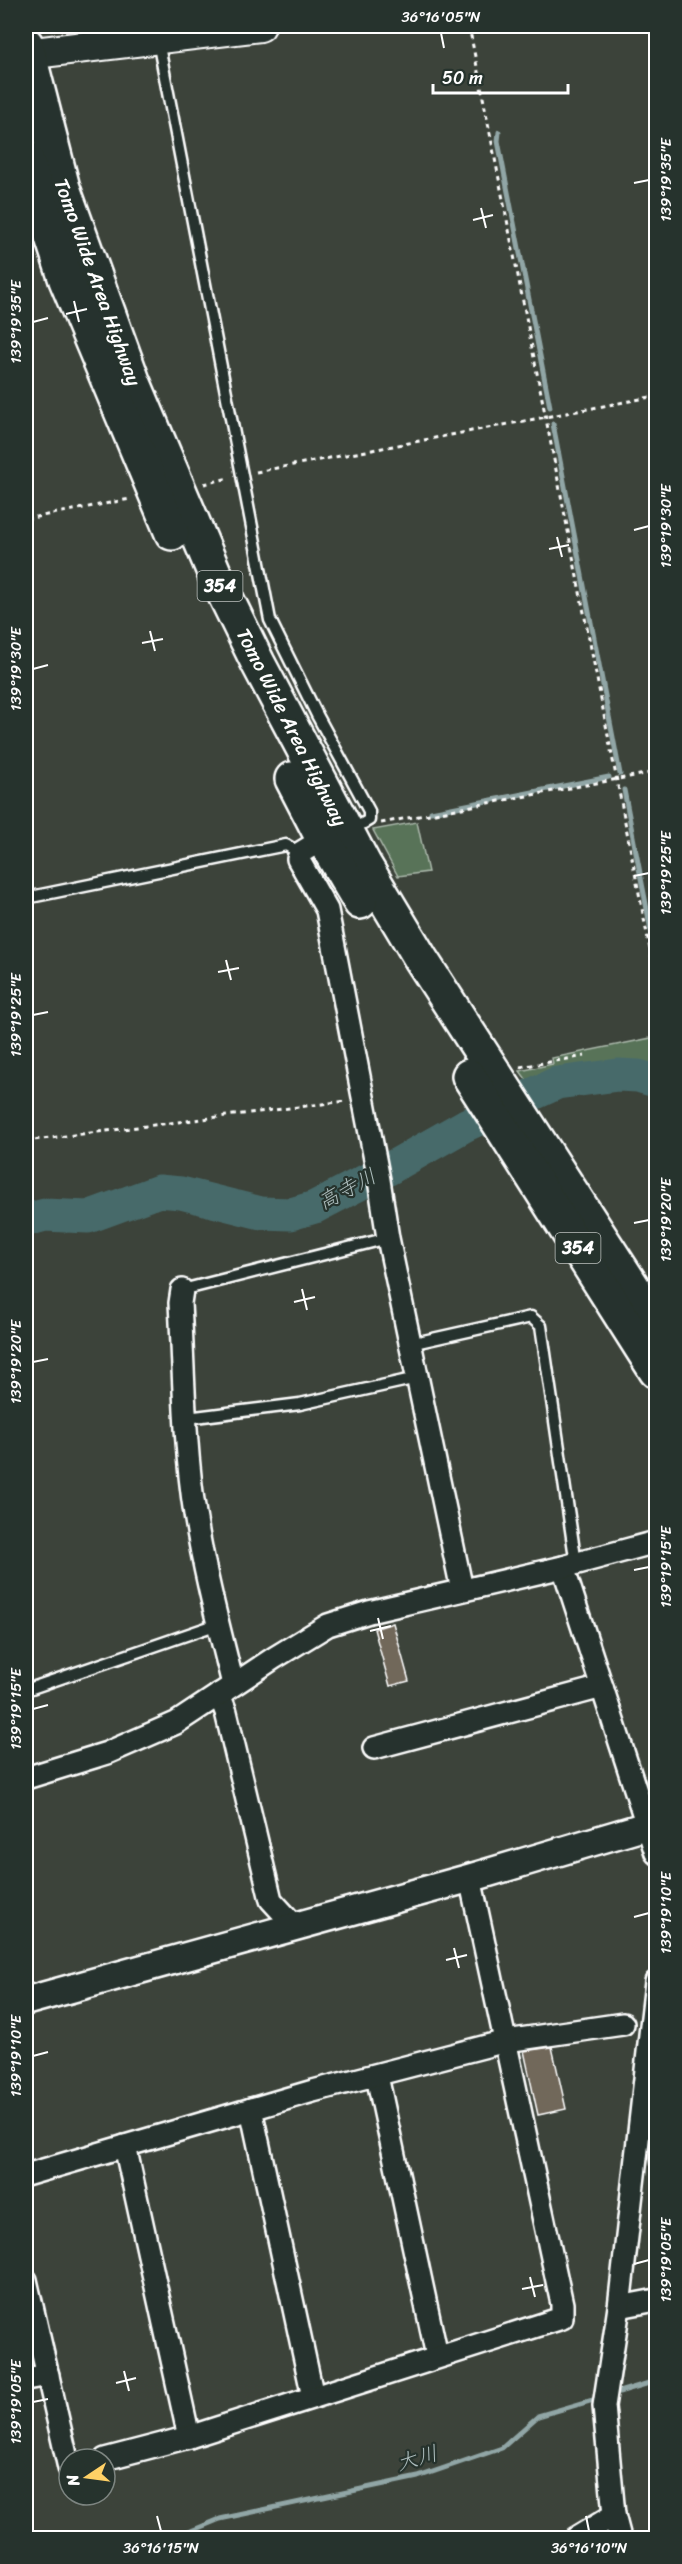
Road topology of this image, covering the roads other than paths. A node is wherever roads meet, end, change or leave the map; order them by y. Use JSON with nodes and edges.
{"nodes":[{"id":1,"x":260,"y":26,"type":"edge"},
{"id":2,"x":158,"y":38,"type":"junction"},
{"id":3,"x":26,"y":51,"type":"edge"},
{"id":4,"x":26,"y":158,"type":"edge"},
{"id":5,"x":335,"y":836,"type":"junction"},
{"id":6,"x":26,"y":898,"type":"edge"},
{"id":7,"x":511,"y":1120,"type":"junction"},
{"id":8,"x":388,"y":1238,"type":"junction"},
{"id":9,"x":182,"y":1290,"type":"joint"},
{"id":10,"x":657,"y":1323,"type":"edge"},
{"id":11,"x":410,"y":1344,"type":"junction"},
{"id":12,"x":657,"y":1371,"type":"edge"},
{"id":13,"x":417,"y":1378,"type":"junction"},
{"id":14,"x":187,"y":1418,"type":"junction"},
{"id":15,"x":657,"y":1542,"type":"edge"},
{"id":16,"x":570,"y":1565,"type":"junction"},
{"id":17,"x":462,"y":1590,"type":"junction"},
{"id":18,"x":218,"y":1624,"type":"junction"},
{"id":19,"x":602,"y":1687,"type":"junction"},
{"id":20,"x":226,"y":1689,"type":"junction"},
{"id":21,"x":26,"y":1690,"type":"edge"},
{"id":22,"x":374,"y":1748,"type":"dead end"},
{"id":23,"x":26,"y":1778,"type":"edge"},
{"id":24,"x":652,"y":1824,"type":"edge"},
{"id":25,"x":657,"y":1853,"type":"edge"},
{"id":26,"x":470,"y":1878,"type":"junction"},
{"id":27,"x":295,"y":1926,"type":"junction"},
{"id":28,"x":657,"y":1982,"type":"edge"},
{"id":29,"x":26,"y":2001,"type":"edge"},
{"id":30,"x":655,"y":2015,"type":"edge"},
{"id":31,"x":623,"y":2024,"type":"dead end"},
{"id":32,"x":506,"y":2041,"type":"junction"},
{"id":33,"x":377,"y":2076,"type":"junction"},
{"id":34,"x":251,"y":2109,"type":"junction"},
{"id":35,"x":125,"y":2146,"type":"junction"},
{"id":36,"x":26,"y":2175,"type":"edge"},
{"id":37,"x":26,"y":2280,"type":"edge"},
{"id":38,"x":657,"y":2300,"type":"edge"},
{"id":39,"x":619,"y":2307,"type":"junction"},
{"id":40,"x":437,"y":2356,"type":"junction"},
{"id":41,"x":48,"y":2375,"type":"junction"},
{"id":42,"x":26,"y":2379,"type":"edge"},
{"id":43,"x":313,"y":2397,"type":"junction"},
{"id":44,"x":189,"y":2437,"type":"junction"},
{"id":45,"x":64,"y":2447,"type":"edge"},
{"id":46,"x":117,"y":2456,"type":"edge"},
{"id":47,"x":614,"y":2515,"type":"junction"},
{"id":48,"x":576,"y":2538,"type":"edge"},
{"id":49,"x":620,"y":2538,"type":"edge"}],
"edges":[{"from":1,"to":2,"type":"main road"},
{"from":2,"to":3,"type":"main road"},
{"from":2,"to":5,"type":"lane"},
{"from":3,"to":5,"type":"highway","name":"Tomo Wide Area Highway","number":"354"},
{"from":4,"to":5,"type":"highway","name":"Tomo Wide Area Highway","number":"354"},
{"from":5,"to":6,"type":"lane"},
{"from":5,"to":7,"type":"highway","name":"Tomo Wide Area Highway","number":"354"},
{"from":5,"to":8,"type":"street"},
{"from":7,"to":10,"type":"highway","name":"Tomo Wide Area Highway","number":"354"},
{"from":7,"to":12,"type":"highway","name":"Tomo Wide Area Highway","number":"354"},
{"from":8,"to":9,"type":"lane"},
{"from":8,"to":11,"type":"street"},
{"from":9,"to":14,"type":"street"},
{"from":11,"to":13,"type":"street"},
{"from":11,"to":16,"type":"lane"},
{"from":13,"to":14,"type":"lane"},
{"from":13,"to":17,"type":"street"},
{"from":14,"to":18,"type":"street"},
{"from":15,"to":16,"type":"street"},
{"from":16,"to":17,"type":"street"},
{"from":16,"to":19,"type":"street"},
{"from":17,"to":20,"type":"street"},
{"from":18,"to":20,"type":"street"},
{"from":18,"to":21,"type":"lane"},
{"from":19,"to":22,"type":"street"},
{"from":19,"to":24,"type":"street"},
{"from":20,"to":23,"type":"street"},
{"from":20,"to":27,"type":"street"},
{"from":24,"to":25,"type":"street"},
{"from":24,"to":26,"type":"street"},
{"from":26,"to":27,"type":"street"},
{"from":26,"to":32,"type":"street"},
{"from":27,"to":29,"type":"street"},
{"from":28,"to":30,"type":"street"},
{"from":30,"to":39,"type":"street"},
{"from":31,"to":32,"type":"street"},
{"from":32,"to":33,"type":"street"},
{"from":32,"to":40,"type":"street"},
{"from":33,"to":34,"type":"street"},
{"from":33,"to":40,"type":"street"},
{"from":34,"to":35,"type":"street"},
{"from":34,"to":43,"type":"street"},
{"from":35,"to":36,"type":"street"},
{"from":35,"to":44,"type":"street"},
{"from":37,"to":41,"type":"street"},
{"from":38,"to":39,"type":"street"},
{"from":39,"to":47,"type":"street"},
{"from":40,"to":43,"type":"street"},
{"from":41,"to":42,"type":"street"},
{"from":41,"to":45,"type":"street"},
{"from":43,"to":44,"type":"street"},
{"from":44,"to":46,"type":"street"},
{"from":47,"to":48,"type":"street"},
{"from":47,"to":49,"type":"street"}]}
